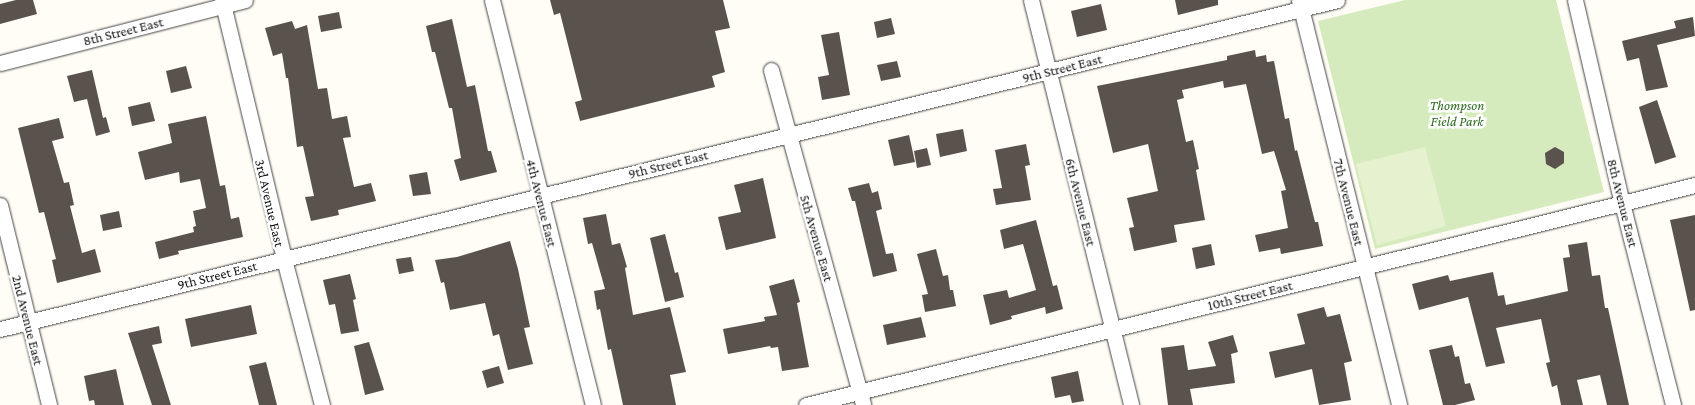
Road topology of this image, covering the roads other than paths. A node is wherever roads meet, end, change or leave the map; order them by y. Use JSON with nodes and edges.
{"nodes":[{"id":1,"x":245,"y":0,"type":"edge"},
{"id":2,"x":492,"y":0,"type":"edge"},
{"id":3,"x":1031,"y":0,"type":"edge"},
{"id":4,"x":1337,"y":0,"type":"edge"},
{"id":5,"x":1575,"y":0,"type":"edge"},
{"id":6,"x":223,"y":3,"type":"edge"},
{"id":7,"x":1300,"y":4,"type":"edge"},
{"id":8,"x":0,"y":63,"type":"edge"},
{"id":9,"x":771,"y":70,"type":"dead end"},
{"id":10,"x":1049,"y":71,"type":"junction"},
{"id":11,"x":788,"y":135,"type":"junction"},
{"id":12,"x":1695,"y":185,"type":"edge"},
{"id":13,"x":540,"y":196,"type":"junction"},
{"id":14,"x":1622,"y":203,"type":"junction"},
{"id":15,"x":0,"y":205,"type":"edge"},
{"id":16,"x":284,"y":259,"type":"junction"},
{"id":17,"x":1365,"y":266,"type":"junction"},
{"id":18,"x":28,"y":322,"type":"junction"},
{"id":19,"x":0,"y":328,"type":"edge"},
{"id":20,"x":1112,"y":329,"type":"junction"},
{"id":21,"x":862,"y":398,"type":"edge"},
{"id":22,"x":49,"y":405,"type":"edge"},
{"id":23,"x":322,"y":405,"type":"edge"},
{"id":24,"x":593,"y":405,"type":"edge"},
{"id":25,"x":806,"y":405,"type":"edge"},
{"id":26,"x":1131,"y":405,"type":"edge"},
{"id":27,"x":1399,"y":405,"type":"edge"},
{"id":28,"x":1673,"y":405,"type":"edge"}],
"edges":[{"from":1,"to":6,"type":"street","name":"8th Street East"},
{"from":2,"to":13,"type":"street","name":"4th Avenue East"},
{"from":3,"to":10,"type":"street","name":"6th Avenue East"},
{"from":4,"to":7,"type":"street","name":"9th Street East"},
{"from":5,"to":14,"type":"street","name":"8th Avenue East"},
{"from":6,"to":8,"type":"street","name":"8th Street East"},
{"from":6,"to":16,"type":"street","name":"3rd Avenue East"},
{"from":7,"to":10,"type":"street","name":"9th Street East"},
{"from":7,"to":17,"type":"street","name":"7th Avenue East"},
{"from":9,"to":11,"type":"street","name":"5th Avenue East"},
{"from":10,"to":11,"type":"street","name":"9th Street East"},
{"from":10,"to":20,"type":"street","name":"6th Avenue East"},
{"from":11,"to":13,"type":"street","name":"9th Street East"},
{"from":11,"to":21,"type":"street","name":"5th Avenue East"},
{"from":12,"to":14,"type":"street","name":"10th Street East"},
{"from":13,"to":16,"type":"street","name":"9th Street East"},
{"from":13,"to":24,"type":"street","name":"4th Avenue East"},
{"from":14,"to":17,"type":"street","name":"10th Street East"},
{"from":14,"to":28,"type":"street","name":"8th Avenue East"},
{"from":15,"to":18,"type":"street","name":"2nd Avenue East"},
{"from":16,"to":18,"type":"street","name":"9th Street East"},
{"from":16,"to":23,"type":"street","name":"3rd Avenue East"},
{"from":17,"to":20,"type":"street","name":"10th Street East"},
{"from":17,"to":27,"type":"street","name":"7th Avenue East"},
{"from":18,"to":19,"type":"street","name":"9th Street East"},
{"from":18,"to":22,"type":"street","name":"2nd Avenue East"},
{"from":20,"to":21,"type":"street","name":"10th Street East"},
{"from":20,"to":26,"type":"street","name":"6th Avenue East"},
{"from":21,"to":25,"type":"street","name":"10th Street East"}]}
